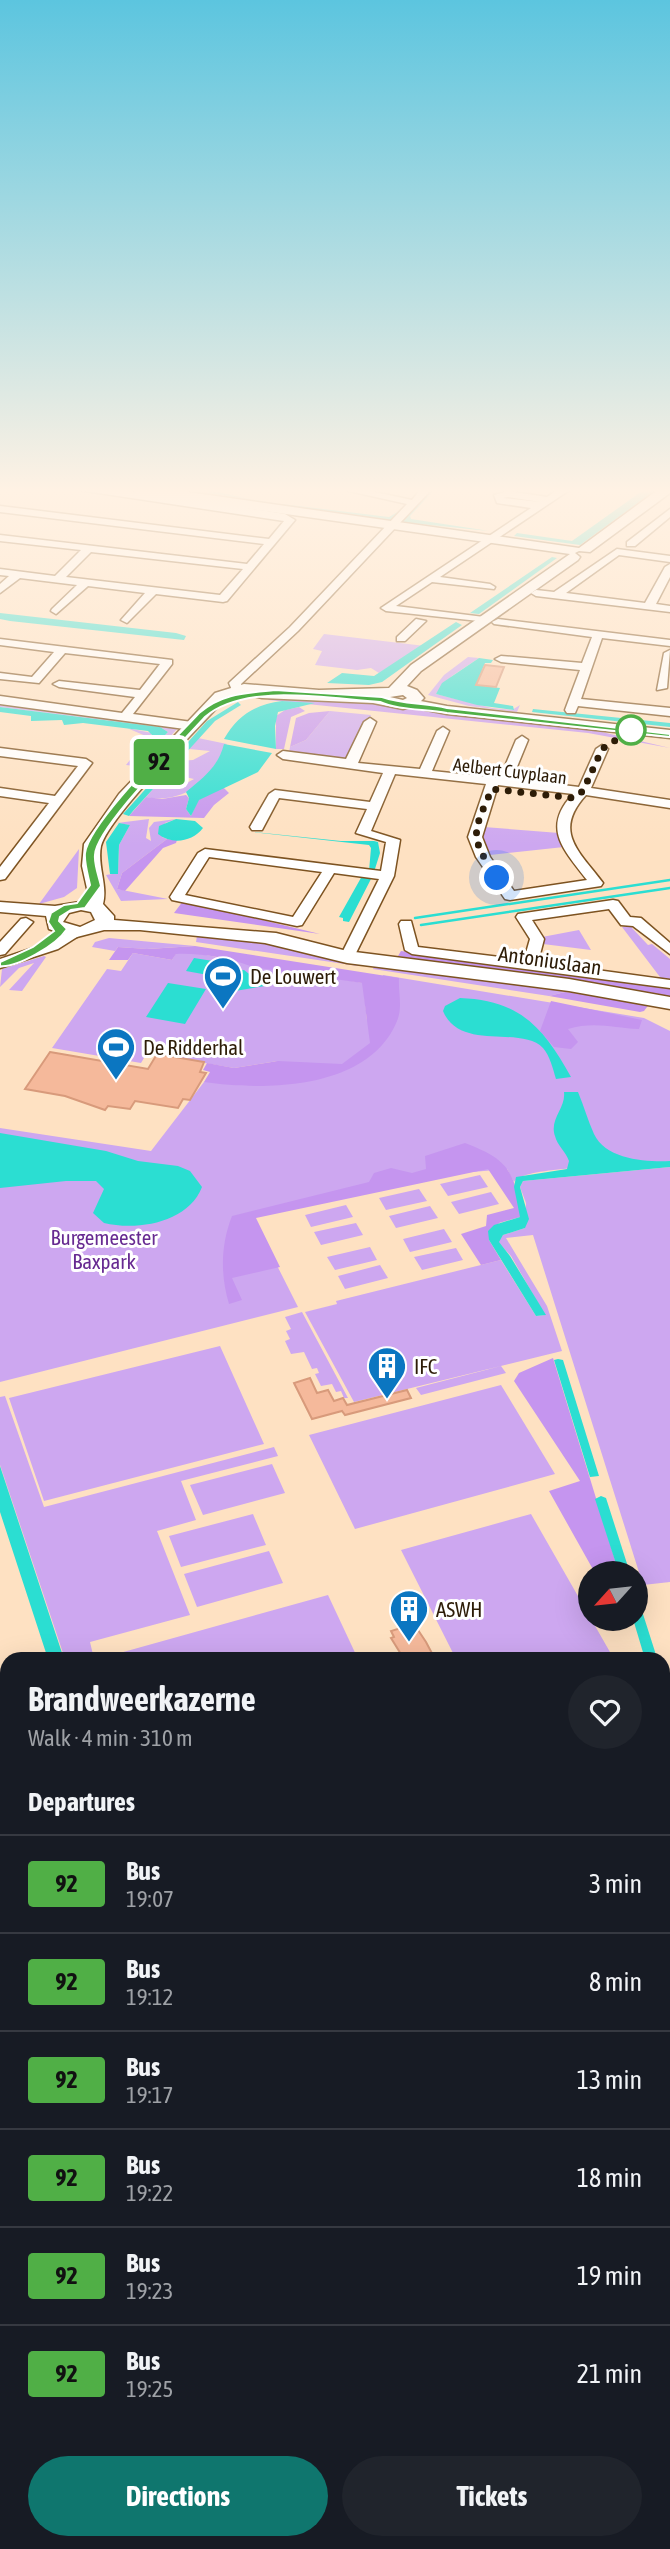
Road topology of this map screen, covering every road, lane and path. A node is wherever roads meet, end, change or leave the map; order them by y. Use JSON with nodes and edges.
{"nodes":[{"id":1,"x":60,"y":608,"type":"edge"},
{"id":2,"x":138,"y":608,"type":"edge"},
{"id":3,"x":314,"y":608,"type":"edge"},
{"id":4,"x":386,"y":608,"type":"edge"},
{"id":5,"x":508,"y":608,"type":"edge"},
{"id":6,"x":512,"y":608,"type":"edge"},
{"id":7,"x":57,"y":611,"type":"dead end"},
{"id":8,"x":419,"y":617,"type":"junction"},
{"id":9,"x":127,"y":620,"type":"dead end"},
{"id":10,"x":491,"y":621,"type":"junction"},
{"id":11,"x":541,"y":630,"type":"junction"},
{"id":12,"x":514,"y":634,"type":"dead end"},
{"id":13,"x":596,"y":638,"type":"junction"},
{"id":14,"x":401,"y":639,"type":"dead end"},
{"id":15,"x":0,"y":642,"type":"edge"},
{"id":16,"x":670,"y":643,"type":"edge"},
{"id":17,"x":62,"y":650,"type":"junction"},
{"id":18,"x":670,"y":651,"type":"edge"},
{"id":19,"x":500,"y":659,"type":"dead end"},
{"id":20,"x":583,"y":672,"type":"junction"},
{"id":21,"x":0,"y":676,"type":"edge"},
{"id":22,"x":60,"y":684,"type":"dead end"},
{"id":23,"x":661,"y":688,"type":"dead end"},
{"id":24,"x":237,"y":693,"type":"junction"},
{"id":25,"x":143,"y":694,"type":"junction"},
{"id":26,"x":399,"y":697,"type":"junction"},
{"id":27,"x":0,"y":700,"type":"edge"},
{"id":28,"x":670,"y":712,"type":"edge"},
{"id":29,"x":126,"y":716,"type":"junction"},
{"id":30,"x":370,"y":722,"type":"dead end"},
{"id":31,"x":194,"y":724,"type":"junction"},
{"id":32,"x":601,"y":728,"type":"junction"},
{"id":33,"x":443,"y":731,"type":"dead end"},
{"id":34,"x":670,"y":734,"type":"edge"},
{"id":35,"x":522,"y":740,"type":"dead end"},
{"id":36,"x":670,"y":742,"type":"edge"},
{"id":37,"x":602,"y":749,"type":"dead end"},
{"id":38,"x":0,"y":752,"type":"edge"},
{"id":39,"x":283,"y":755,"type":"dead end"},
{"id":40,"x":350,"y":763,"type":"junction"},
{"id":41,"x":390,"y":773,"type":"junction"},
{"id":42,"x":425,"y":773,"type":"junction"},
{"id":43,"x":497,"y":784,"type":"junction"},
{"id":44,"x":670,"y":787,"type":"edge"},
{"id":45,"x":0,"y":792,"type":"edge"},
{"id":46,"x":578,"y":794,"type":"junction"},
{"id":47,"x":59,"y":800,"type":"junction"},
{"id":48,"x":668,"y":804,"type":"edge"},
{"id":49,"x":374,"y":806,"type":"junction"},
{"id":50,"x":257,"y":827,"type":"dead end"},
{"id":51,"x":2,"y":869,"type":"edge"},
{"id":52,"x":330,"y":869,"type":"junction"},
{"id":53,"x":387,"y":876,"type":"junction"},
{"id":54,"x":15,"y":913,"type":"edge"},
{"id":55,"x":95,"y":914,"type":"junction"},
{"id":56,"x":62,"y":923,"type":"junction"},
{"id":57,"x":406,"y":925,"type":"dead end"},
{"id":58,"x":670,"y":950,"type":"edge"},
{"id":59,"x":349,"y":953,"type":"junction"},
{"id":60,"x":1,"y":959,"type":"edge"},
{"id":61,"x":530,"y":966,"type":"junction"},
{"id":62,"x":670,"y":984,"type":"edge"},
{"id":63,"x":670,"y":1003,"type":"edge"}],
"edges":[{"from":1,"to":7,"type":"street"},
{"from":2,"to":9,"type":"street"},
{"from":3,"to":24,"type":"street"},
{"from":4,"to":8,"type":"street"},
{"from":5,"to":10,"type":"main road"},
{"from":6,"to":10,"type":"main road"},
{"from":8,"to":10,"type":"street"},
{"from":8,"to":14,"type":"street"},
{"from":10,"to":11,"type":"street"},
{"from":10,"to":26,"type":"main road"},
{"from":11,"to":12,"type":"street"},
{"from":11,"to":13,"type":"street"},
{"from":13,"to":16,"type":"street"},
{"from":13,"to":18,"type":"street"},
{"from":13,"to":20,"type":"street"},
{"from":15,"to":17,"type":"street"},
{"from":17,"to":21,"type":"street"},
{"from":17,"to":25,"type":"street"},
{"from":18,"to":23,"type":"street"},
{"from":19,"to":20,"type":"street"},
{"from":20,"to":28,"type":"street"},
{"from":22,"to":25,"type":"street"},
{"from":24,"to":26,"type":"main road"},
{"from":24,"to":31,"type":"main road"},
{"from":25,"to":29,"type":"street"},
{"from":26,"to":32,"type":"street"},
{"from":27,"to":29,"type":"street"},
{"from":29,"to":31,"type":"street"},
{"from":30,"to":40,"type":"street"},
{"from":31,"to":55,"type":"main road"},
{"from":32,"to":34,"type":"street"},
{"from":32,"to":36,"type":"street"},
{"from":33,"to":42,"type":"street"},
{"from":35,"to":43,"type":"street"},
{"from":37,"to":46,"type":"street"},
{"from":38,"to":47,"type":"street"},
{"from":39,"to":40,"type":"street","name":"Aelbert Cuyplaan"},
{"from":40,"to":41,"type":"street","name":"Aelbert Cuyplaan"},
{"from":41,"to":42,"type":"street","name":"Aelbert Cuyplaan"},
{"from":41,"to":43,"type":"street","name":"Aelbert Cuyplaan"},
{"from":41,"to":49,"type":"street"},
{"from":42,"to":43,"type":"street","name":"Aelbert Cuyplaan"},
{"from":43,"to":46,"type":"street","name":"Aelbert Cuyplaan"},
{"from":43,"to":46,"type":"street"},
{"from":44,"to":48,"type":"street","name":"Aelbert Cuyplaan"},
{"from":45,"to":47,"type":"street"},
{"from":46,"to":48,"type":"street","name":"Aelbert Cuyplaan"},
{"from":47,"to":51,"type":"street"},
{"from":49,"to":50,"type":"street"},
{"from":49,"to":53,"type":"street"},
{"from":52,"to":52,"type":"street"},
{"from":52,"to":53,"type":"street"},
{"from":53,"to":59,"type":"street"},
{"from":54,"to":56,"type":"main road"},
{"from":54,"to":60,"type":"street"},
{"from":55,"to":56,"type":"main road"},
{"from":55,"to":56,"type":"main road"},
{"from":55,"to":59,"type":"main road","name":"Antoniuslaan"},
{"from":56,"to":60,"type":"street"},
{"from":57,"to":61,"type":"street"},
{"from":58,"to":61,"type":"street"},
{"from":59,"to":63,"type":"main road","name":"Antoniuslaan"},
{"from":61,"to":62,"type":"street"}]}
